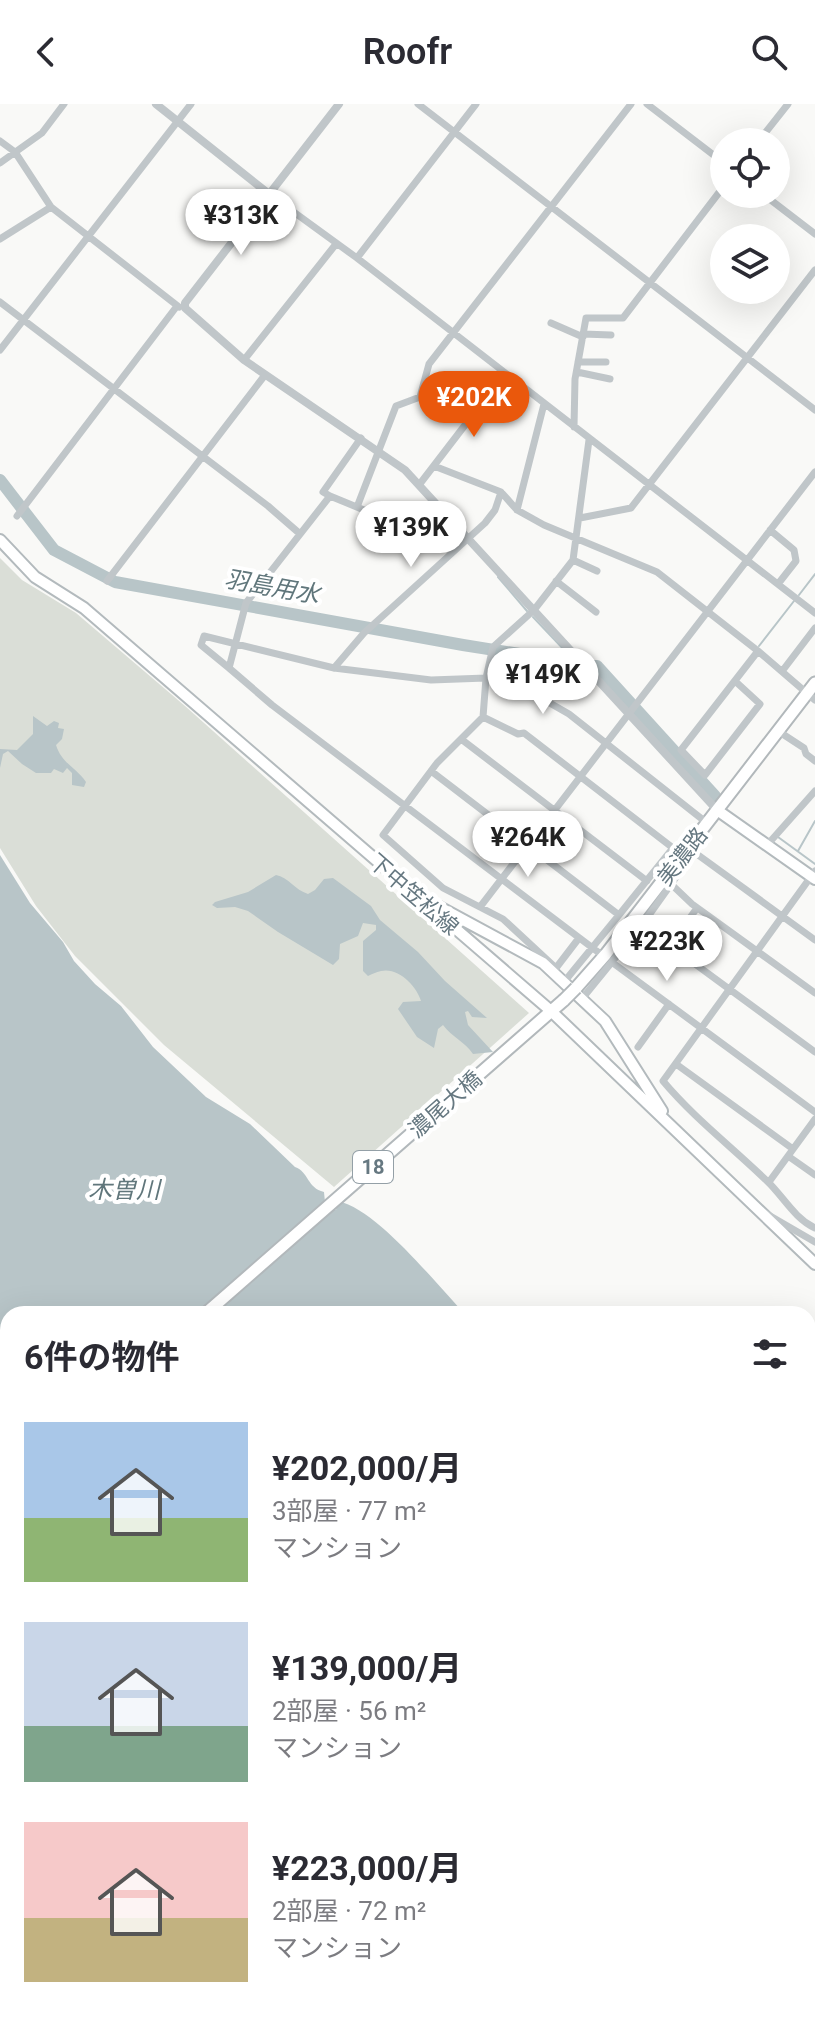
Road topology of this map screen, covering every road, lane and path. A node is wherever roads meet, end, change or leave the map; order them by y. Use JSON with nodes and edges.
{"nodes":[{"id":1,"x":64,"y":104,"type":"edge"},
{"id":2,"x":156,"y":104,"type":"edge"},
{"id":3,"x":191,"y":104,"type":"edge"},
{"id":4,"x":339,"y":104,"type":"edge"},
{"id":5,"x":418,"y":104,"type":"edge"},
{"id":6,"x":476,"y":104,"type":"edge"},
{"id":7,"x":631,"y":104,"type":"edge"},
{"id":8,"x":647,"y":104,"type":"edge"},
{"id":9,"x":788,"y":104,"type":"edge"},
{"id":10,"x":177,"y":121,"type":"junction"},
{"id":11,"x":769,"y":128,"type":"edge"},
{"id":12,"x":454,"y":132,"type":"junction"},
{"id":13,"x":0,"y":141,"type":"edge"},
{"id":14,"x":15,"y":152,"type":"junction"},
{"id":15,"x":710,"y":152,"type":"edge"},
{"id":16,"x":0,"y":163,"type":"edge"},
{"id":17,"x":269,"y":194,"type":"junction"},
{"id":18,"x":710,"y":204,"type":"edge"},
{"id":19,"x":51,"y":207,"type":"junction"},
{"id":20,"x":552,"y":207,"type":"junction"},
{"id":21,"x":781,"y":208,"type":"edge"},
{"id":22,"x":815,"y":234,"type":"edge"},
{"id":23,"x":89,"y":236,"type":"junction"},
{"id":24,"x":0,"y":239,"type":"edge"},
{"id":25,"x":336,"y":244,"type":"junction"},
{"id":26,"x":357,"y":258,"type":"junction"},
{"id":27,"x":815,"y":270,"type":"edge"},
{"id":28,"x":649,"y":282,"type":"junction"},
{"id":29,"x":0,"y":302,"type":"edge"},
{"id":30,"x":181,"y":307,"type":"junction"},
{"id":31,"x":23,"y":320,"type":"junction"},
{"id":32,"x":551,"y":323,"type":"dead end"},
{"id":33,"x":454,"y":334,"type":"junction"},
{"id":34,"x":611,"y":335,"type":"dead end"},
{"id":35,"x":583,"y":336,"type":"junction"},
{"id":36,"x":0,"y":350,"type":"edge"},
{"id":37,"x":746,"y":358,"type":"junction"},
{"id":38,"x":244,"y":360,"type":"junction"},
{"id":39,"x":578,"y":362,"type":"junction"},
{"id":40,"x":606,"y":362,"type":"dead end"},
{"id":41,"x":577,"y":372,"type":"junction"},
{"id":42,"x":505,"y":373,"type":"junction"},
{"id":43,"x":265,"y":375,"type":"junction"},
{"id":44,"x":610,"y":379,"type":"dead end"},
{"id":45,"x":114,"y":388,"type":"junction"},
{"id":46,"x":544,"y":404,"type":"junction"},
{"id":47,"x":815,"y":410,"type":"edge"},
{"id":48,"x":574,"y":427,"type":"junction"},
{"id":49,"x":361,"y":438,"type":"junction"},
{"id":50,"x":589,"y":440,"type":"junction"},
{"id":51,"x":379,"y":450,"type":"junction"},
{"id":52,"x":203,"y":457,"type":"junction"},
{"id":53,"x":434,"y":466,"type":"junction"},
{"id":54,"x":815,"y":472,"type":"edge"},
{"id":55,"x":419,"y":485,"type":"junction"},
{"id":56,"x":648,"y":485,"type":"junction"},
{"id":57,"x":501,"y":492,"type":"junction"},
{"id":58,"x":330,"y":496,"type":"junction"},
{"id":59,"x":357,"y":507,"type":"junction"},
{"id":60,"x":517,"y":510,"type":"junction"},
{"id":61,"x":17,"y":516,"type":"dead end"},
{"id":62,"x":381,"y":517,"type":"dead end"},
{"id":63,"x":580,"y":518,"type":"junction"},
{"id":64,"x":770,"y":530,"type":"junction"},
{"id":65,"x":299,"y":533,"type":"junction"},
{"id":66,"x":468,"y":538,"type":"junction"},
{"id":67,"x":576,"y":539,"type":"junction"},
{"id":68,"x":0,"y":540,"type":"edge"},
{"id":69,"x":573,"y":560,"type":"junction"},
{"id":70,"x":747,"y":560,"type":"junction"},
{"id":71,"x":597,"y":571,"type":"dead end"},
{"id":72,"x":107,"y":581,"type":"dead end"},
{"id":73,"x":556,"y":581,"type":"junction"},
{"id":74,"x":778,"y":584,"type":"junction"},
{"id":75,"x":534,"y":610,"type":"junction"},
{"id":76,"x":707,"y":610,"type":"junction"},
{"id":77,"x":596,"y":612,"type":"dead end"},
{"id":78,"x":815,"y":613,"type":"edge"},
{"id":79,"x":815,"y":628,"type":"edge"},
{"id":80,"x":235,"y":644,"type":"junction"},
{"id":81,"x":758,"y":651,"type":"junction"},
{"id":82,"x":229,"y":668,"type":"junction"},
{"id":83,"x":334,"y":668,"type":"junction"},
{"id":84,"x":783,"y":670,"type":"junction"},
{"id":85,"x":486,"y":678,"type":"junction"},
{"id":86,"x":735,"y":681,"type":"junction"},
{"id":87,"x":815,"y":683,"type":"edge"},
{"id":88,"x":811,"y":697,"type":"edge"},
{"id":89,"x":632,"y":709,"type":"junction"},
{"id":90,"x":483,"y":717,"type":"junction"},
{"id":91,"x":778,"y":731,"type":"junction"},
{"id":92,"x":461,"y":739,"type":"junction"},
{"id":93,"x":605,"y":743,"type":"junction"},
{"id":94,"x":815,"y":761,"type":"edge"},
{"id":95,"x":431,"y":771,"type":"junction"},
{"id":96,"x":704,"y":776,"type":"junction"},
{"id":97,"x":580,"y":777,"type":"junction"},
{"id":98,"x":695,"y":786,"type":"junction"},
{"id":99,"x":815,"y":791,"type":"edge"},
{"id":100,"x":405,"y":804,"type":"junction"},
{"id":101,"x":554,"y":809,"type":"junction"},
{"id":102,"x":717,"y":810,"type":"junction"},
{"id":103,"x":707,"y":823,"type":"junction"},
{"id":104,"x":527,"y":844,"type":"junction"},
{"id":105,"x":768,"y":844,"type":"junction"},
{"id":106,"x":673,"y":848,"type":"junction"},
{"id":107,"x":692,"y":849,"type":"junction"},
{"id":108,"x":814,"y":875,"type":"edge"},
{"id":109,"x":501,"y":878,"type":"junction"},
{"id":110,"x":647,"y":881,"type":"junction"},
{"id":111,"x":671,"y":884,"type":"junction"},
{"id":112,"x":414,"y":894,"type":"junction"},
{"id":113,"x":480,"y":907,"type":"junction"},
{"id":114,"x":697,"y":908,"type":"junction"},
{"id":115,"x":619,"y":915,"type":"junction"},
{"id":116,"x":783,"y":916,"type":"junction"},
{"id":117,"x":642,"y":925,"type":"junction"},
{"id":118,"x":684,"y":926,"type":"dead end"},
{"id":119,"x":579,"y":938,"type":"junction"},
{"id":120,"x":815,"y":940,"type":"edge"},
{"id":121,"x":595,"y":950,"type":"junction"},
{"id":122,"x":757,"y":952,"type":"junction"},
{"id":123,"x":613,"y":963,"type":"junction"},
{"id":124,"x":564,"y":982,"type":"junction"},
{"id":125,"x":730,"y":990,"type":"junction"},
{"id":126,"x":815,"y":993,"type":"edge"},
{"id":127,"x":581,"y":1000,"type":"junction"},
{"id":128,"x":669,"y":1004,"type":"junction"},
{"id":129,"x":551,"y":1011,"type":"junction"},
{"id":130,"x":540,"y":1021,"type":"joint"},
{"id":131,"x":702,"y":1028,"type":"junction"},
{"id":132,"x":638,"y":1047,"type":"dead end"},
{"id":133,"x":815,"y":1052,"type":"edge"},
{"id":134,"x":676,"y":1064,"type":"junction"},
{"id":135,"x":815,"y":1112,"type":"edge"},
{"id":136,"x":815,"y":1119,"type":"edge"},
{"id":137,"x":679,"y":1133,"type":"junction"},
{"id":138,"x":791,"y":1152,"type":"junction"},
{"id":139,"x":815,"y":1175,"type":"edge"},
{"id":140,"x":769,"y":1182,"type":"junction"},
{"id":141,"x":756,"y":1209,"type":"junction"},
{"id":142,"x":815,"y":1228,"type":"edge"},
{"id":143,"x":815,"y":1242,"type":"edge"},
{"id":144,"x":815,"y":1264,"type":"edge"},
{"id":145,"x":214,"y":1306,"type":"edge"}],
"edges":[{"from":1,"to":14,"type":"street"},
{"from":2,"to":10,"type":"street"},
{"from":3,"to":10,"type":"street"},
{"from":4,"to":17,"type":"street"},
{"from":5,"to":12,"type":"street"},
{"from":6,"to":12,"type":"street"},
{"from":7,"to":20,"type":"street"},
{"from":8,"to":15,"type":"street"},
{"from":9,"to":11,"type":"street"},
{"from":10,"to":17,"type":"street"},
{"from":10,"to":23,"type":"street"},
{"from":12,"to":20,"type":"street"},
{"from":12,"to":26,"type":"street"},
{"from":13,"to":14,"type":"street"},
{"from":14,"to":16,"type":"street"},
{"from":14,"to":19,"type":"street"},
{"from":17,"to":25,"type":"street"},
{"from":17,"to":30,"type":"street"},
{"from":18,"to":28,"type":"street"},
{"from":19,"to":23,"type":"street"},
{"from":19,"to":24,"type":"street"},
{"from":20,"to":28,"type":"street"},
{"from":20,"to":33,"type":"street"},
{"from":21,"to":22,"type":"street"},
{"from":23,"to":30,"type":"street"},
{"from":23,"to":31,"type":"street"},
{"from":25,"to":26,"type":"street"},
{"from":25,"to":38,"type":"street"},
{"from":26,"to":33,"type":"street"},
{"from":27,"to":37,"type":"street"},
{"from":28,"to":35,"type":"street"},
{"from":28,"to":37,"type":"street"},
{"from":29,"to":31,"type":"street"},
{"from":30,"to":38,"type":"street"},
{"from":30,"to":45,"type":"street"},
{"from":31,"to":36,"type":"street"},
{"from":31,"to":45,"type":"street"},
{"from":32,"to":35,"type":"street"},
{"from":33,"to":42,"type":"street"},
{"from":33,"to":51,"type":"street"},
{"from":34,"to":35,"type":"street"},
{"from":35,"to":39,"type":"street"},
{"from":37,"to":47,"type":"street"},
{"from":37,"to":56,"type":"street"},
{"from":38,"to":43,"type":"street"},
{"from":39,"to":40,"type":"street"},
{"from":39,"to":41,"type":"street"},
{"from":41,"to":44,"type":"street"},
{"from":41,"to":48,"type":"street"},
{"from":42,"to":46,"type":"street"},
{"from":42,"to":53,"type":"street"},
{"from":43,"to":49,"type":"street"},
{"from":43,"to":52,"type":"street"},
{"from":45,"to":52,"type":"street"},
{"from":45,"to":61,"type":"street"},
{"from":46,"to":48,"type":"street"},
{"from":46,"to":60,"type":"street"},
{"from":48,"to":50,"type":"street"},
{"from":49,"to":51,"type":"street"},
{"from":49,"to":58,"type":"street"},
{"from":50,"to":56,"type":"street"},
{"from":50,"to":63,"type":"street"},
{"from":51,"to":55,"type":"street"},
{"from":51,"to":59,"type":"street"},
{"from":52,"to":65,"type":"street"},
{"from":52,"to":72,"type":"street"},
{"from":53,"to":55,"type":"street"},
{"from":53,"to":57,"type":"street"},
{"from":54,"to":64,"type":"street"},
{"from":55,"to":66,"type":"street"},
{"from":56,"to":63,"type":"street"},
{"from":56,"to":70,"type":"street"},
{"from":57,"to":60,"type":"street"},
{"from":57,"to":66,"type":"street"},
{"from":58,"to":59,"type":"street"},
{"from":58,"to":65,"type":"street"},
{"from":59,"to":62,"type":"street"},
{"from":60,"to":67,"type":"street"},
{"from":63,"to":67,"type":"street"},
{"from":64,"to":70,"type":"street"},
{"from":64,"to":74,"type":"street"},
{"from":65,"to":80,"type":"street"},
{"from":66,"to":75,"type":"street"},
{"from":66,"to":83,"type":"street"},
{"from":67,"to":69,"type":"street"},
{"from":67,"to":76,"type":"street"},
{"from":68,"to":112,"type":"main road","name":"下中笠松線"},
{"from":69,"to":71,"type":"street"},
{"from":69,"to":73,"type":"street"},
{"from":70,"to":74,"type":"street"},
{"from":70,"to":76,"type":"street"},
{"from":73,"to":75,"type":"street"},
{"from":73,"to":77,"type":"street"},
{"from":74,"to":78,"type":"street"},
{"from":75,"to":85,"type":"street"},
{"from":75,"to":89,"type":"street"},
{"from":76,"to":81,"type":"street"},
{"from":76,"to":89,"type":"street"},
{"from":79,"to":84,"type":"street"},
{"from":80,"to":82,"type":"street"},
{"from":80,"to":82,"type":"street"},
{"from":80,"to":83,"type":"street"},
{"from":81,"to":84,"type":"street"},
{"from":81,"to":86,"type":"street"},
{"from":82,"to":100,"type":"street"},
{"from":83,"to":85,"type":"street"},
{"from":84,"to":88,"type":"street"},
{"from":85,"to":90,"type":"street"},
{"from":85,"to":93,"type":"street"},
{"from":86,"to":96,"type":"street"},
{"from":86,"to":96,"type":"street"},
{"from":87,"to":88,"type":"main road","name":"美濃路","number":"18"},
{"from":88,"to":91,"type":"main road","name":"美濃路","number":"18"},
{"from":89,"to":93,"type":"street"},
{"from":89,"to":98,"type":"street"},
{"from":90,"to":92,"type":"street"},
{"from":90,"to":97,"type":"street"},
{"from":91,"to":94,"type":"street"},
{"from":91,"to":102,"type":"main road","name":"美濃路","number":"18"},
{"from":92,"to":95,"type":"street"},
{"from":92,"to":101,"type":"street"},
{"from":93,"to":97,"type":"street"},
{"from":93,"to":103,"type":"street"},
{"from":95,"to":100,"type":"street"},
{"from":95,"to":104,"type":"street"},
{"from":96,"to":98,"type":"street"},
{"from":97,"to":101,"type":"street"},
{"from":97,"to":106,"type":"street"},
{"from":98,"to":102,"type":"street"},
{"from":99,"to":105,"type":"street"},
{"from":100,"to":109,"type":"street"},
{"from":100,"to":113,"type":"street"},
{"from":101,"to":104,"type":"street"},
{"from":101,"to":110,"type":"street"},
{"from":102,"to":103,"type":"main road","name":"美濃路","number":"18"},
{"from":102,"to":105,"type":"main road"},
{"from":103,"to":107,"type":"main road","name":"美濃路","number":"18"},
{"from":104,"to":109,"type":"street"},
{"from":104,"to":115,"type":"street"},
{"from":105,"to":108,"type":"main road"},
{"from":106,"to":107,"type":"street"},
{"from":106,"to":110,"type":"street"},
{"from":107,"to":111,"type":"street"},
{"from":107,"to":116,"type":"street"},
{"from":107,"to":129,"type":"main road","name":"美濃路","number":"18","bridge":true},
{"from":108,"to":116,"type":"street"},
{"from":109,"to":113,"type":"street"},
{"from":109,"to":119,"type":"street"},
{"from":110,"to":115,"type":"street"},
{"from":111,"to":114,"type":"street"},
{"from":111,"to":117,"type":"street"},
{"from":112,"to":124,"type":"main road"},
{"from":112,"to":129,"type":"main road","name":"下中笠松線"},
{"from":113,"to":119,"type":"street"},
{"from":114,"to":118,"type":"street"},
{"from":114,"to":122,"type":"street"},
{"from":115,"to":121,"type":"street"},
{"from":116,"to":120,"type":"street"},
{"from":116,"to":122,"type":"street"},
{"from":117,"to":123,"type":"street"},
{"from":117,"to":125,"type":"street"},
{"from":119,"to":121,"type":"street"},
{"from":121,"to":124,"type":"street"},
{"from":122,"to":125,"type":"street"},
{"from":122,"to":126,"type":"street"},
{"from":123,"to":127,"type":"street"},
{"from":123,"to":128,"type":"street"},
{"from":124,"to":127,"type":"main road"},
{"from":125,"to":131,"type":"street"},
{"from":125,"to":133,"type":"street"},
{"from":127,"to":137,"type":"main road"},
{"from":128,"to":131,"type":"street"},
{"from":128,"to":132,"type":"street"},
{"from":129,"to":130,"type":"main road","name":"美濃路","number":"18"},
{"from":129,"to":137,"type":"main road","name":"下中笠松線"},
{"from":130,"to":145,"type":"main road","name":"濃尾大橋","number":"18"},
{"from":131,"to":134,"type":"street"},
{"from":131,"to":135,"type":"street"},
{"from":134,"to":138,"type":"street"},
{"from":134,"to":140,"type":"street"},
{"from":136,"to":138,"type":"street"},
{"from":137,"to":141,"type":"main road","name":"下中笠松線"},
{"from":138,"to":139,"type":"street"},
{"from":138,"to":140,"type":"street"},
{"from":140,"to":142,"type":"street"},
{"from":141,"to":143,"type":"street"},
{"from":141,"to":144,"type":"main road","name":"下中笠松線"}]}
